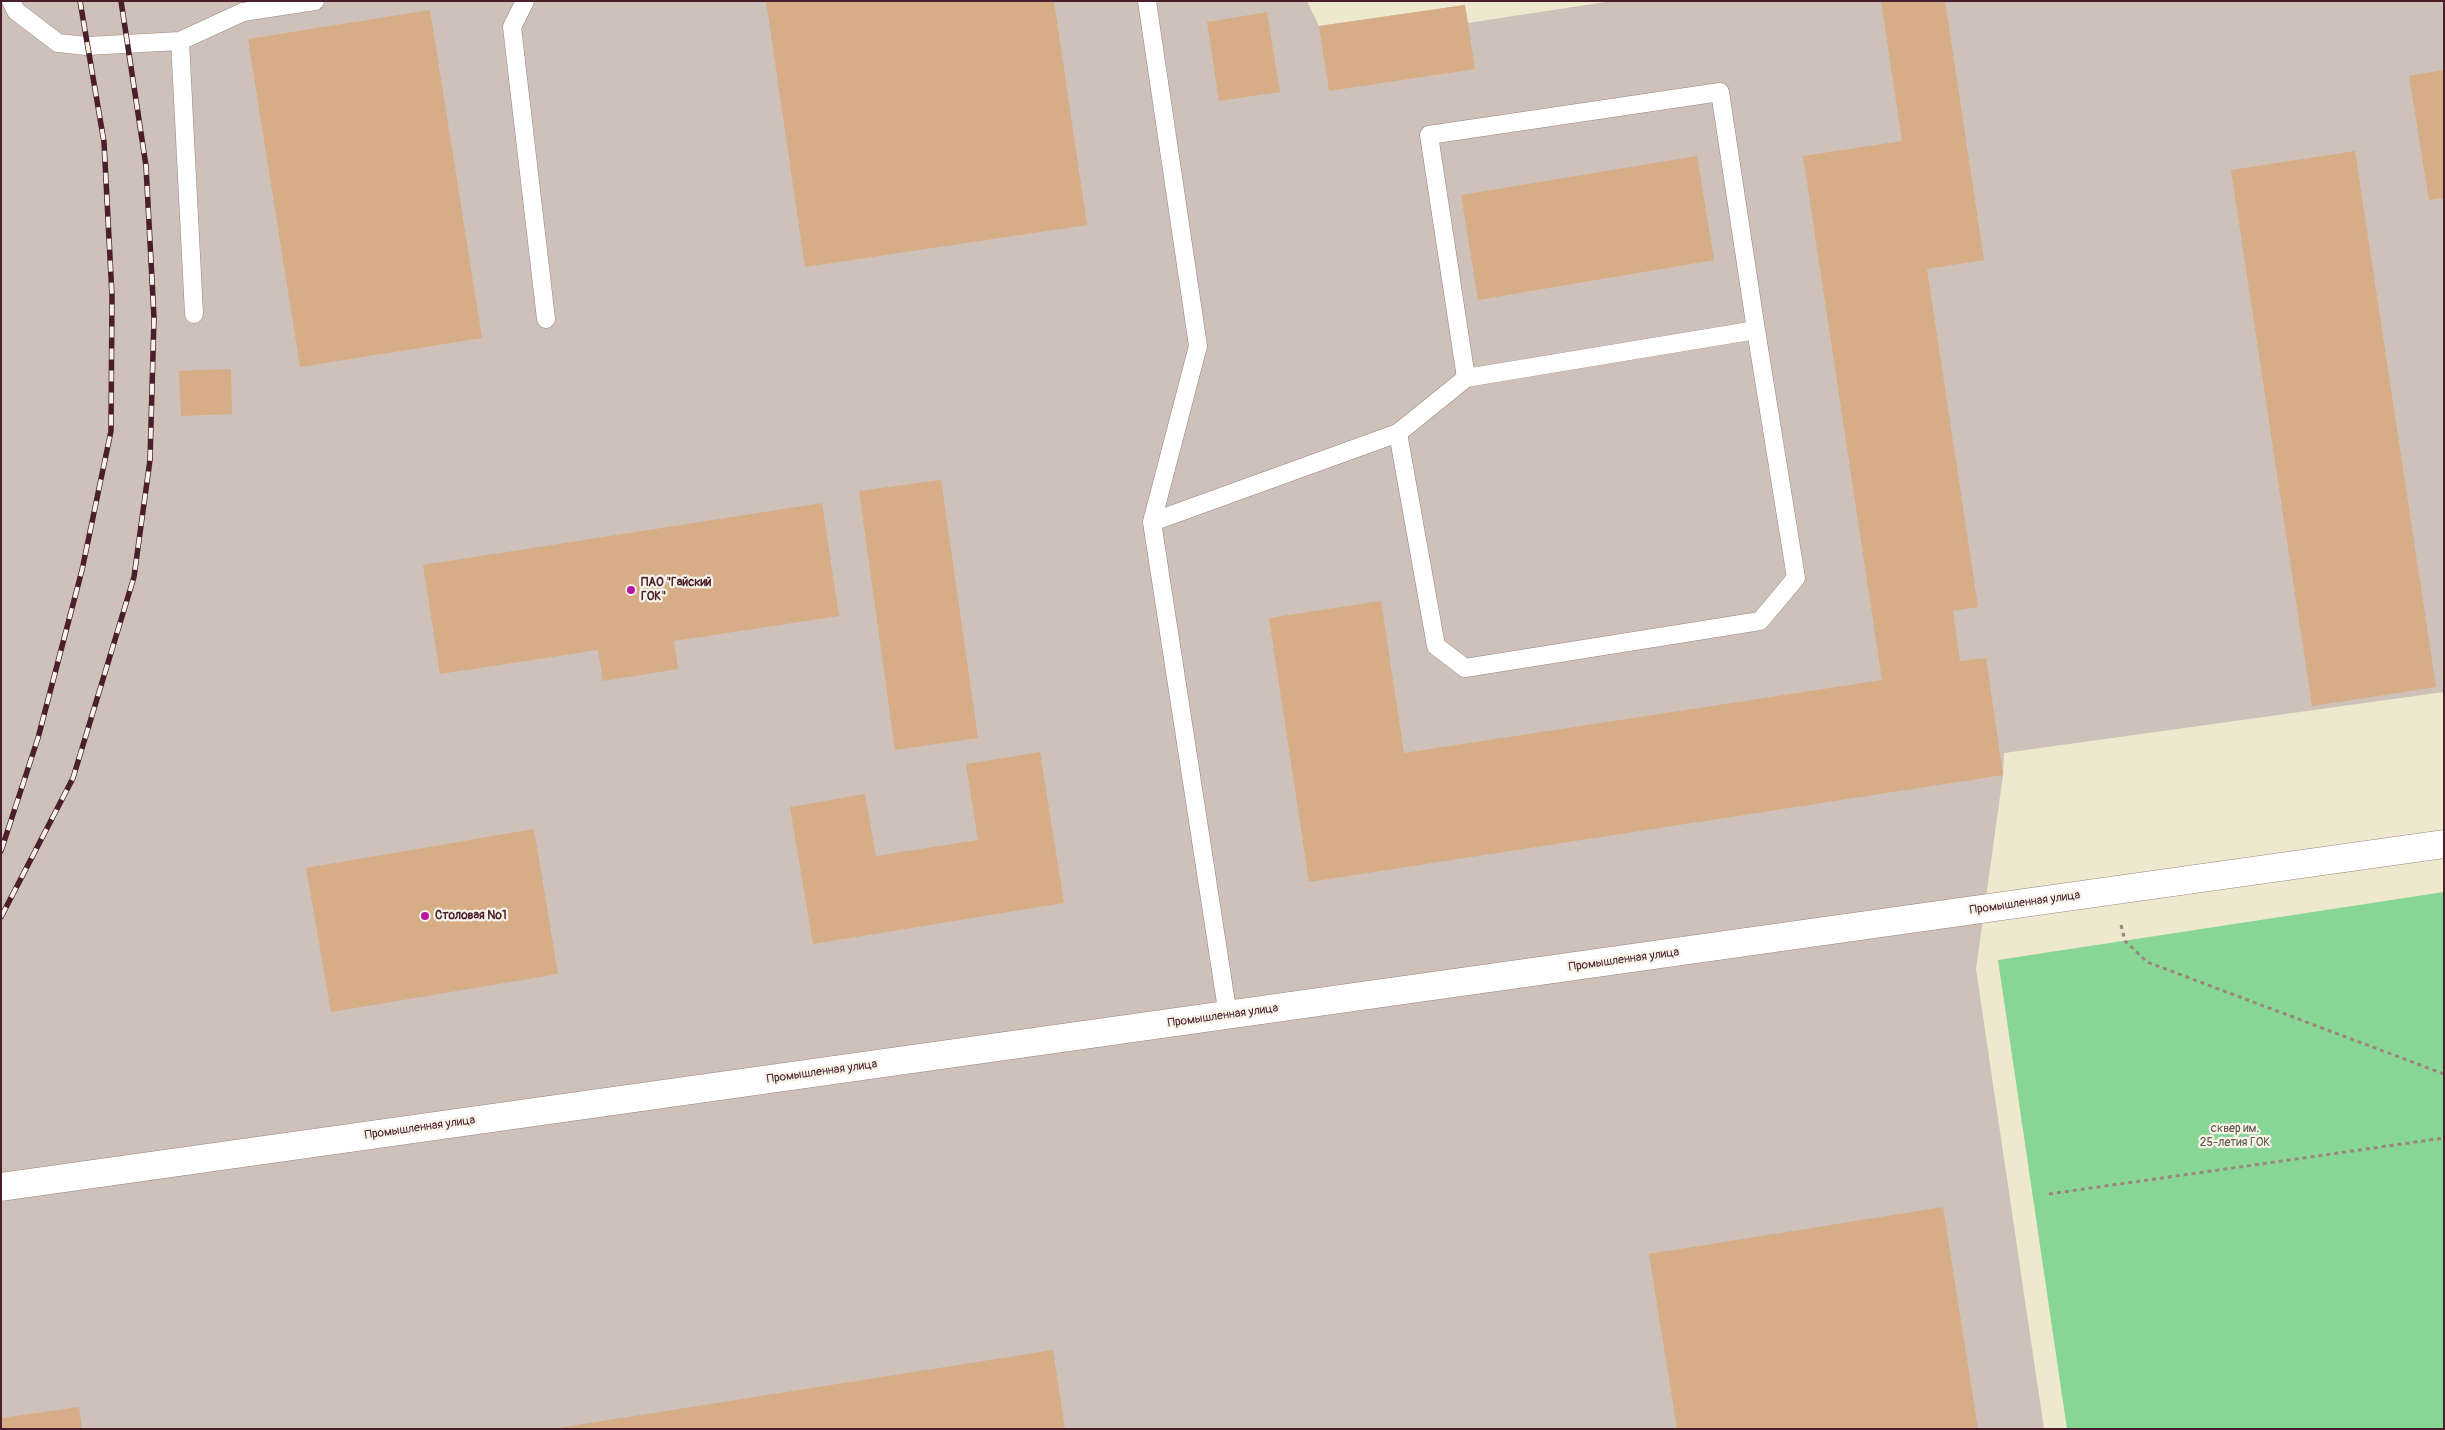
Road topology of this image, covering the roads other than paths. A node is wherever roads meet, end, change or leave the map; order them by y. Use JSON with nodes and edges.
{"nodes":[{"id":1,"x":11,"y":1,"type":"edge"},
{"id":2,"x":315,"y":1,"type":"edge"},
{"id":3,"x":525,"y":1,"type":"edge"},
{"id":4,"x":1147,"y":1,"type":"edge"},
{"id":5,"x":180,"y":41,"type":"junction"},
{"id":6,"x":194,"y":314,"type":"dead end"},
{"id":7,"x":546,"y":319,"type":"dead end"},
{"id":8,"x":1756,"y":330,"type":"junction"},
{"id":9,"x":1466,"y":378,"type":"junction"},
{"id":10,"x":1398,"y":433,"type":"junction"},
{"id":11,"x":1152,"y":522,"type":"junction"},
{"id":12,"x":2444,"y":844,"type":"edge"},
{"id":13,"x":1228,"y":1016,"type":"junction"},
{"id":14,"x":1,"y":1187,"type":"edge"}],
"edges":[{"from":1,"to":5,"type":"lane"},
{"from":2,"to":5,"type":"lane"},
{"from":3,"to":7,"type":"lane"},
{"from":4,"to":11,"type":"lane"},
{"from":5,"to":6,"type":"lane"},
{"from":8,"to":9,"type":"lane"},
{"from":8,"to":9,"type":"lane"},
{"from":8,"to":10,"type":"lane"},
{"from":9,"to":10,"type":"lane"},
{"from":10,"to":11,"type":"lane"},
{"from":11,"to":13,"type":"lane"},
{"from":12,"to":13,"type":"street","name":"Промышленная улица"},
{"from":13,"to":14,"type":"street","name":"Промышленная улица"}]}
